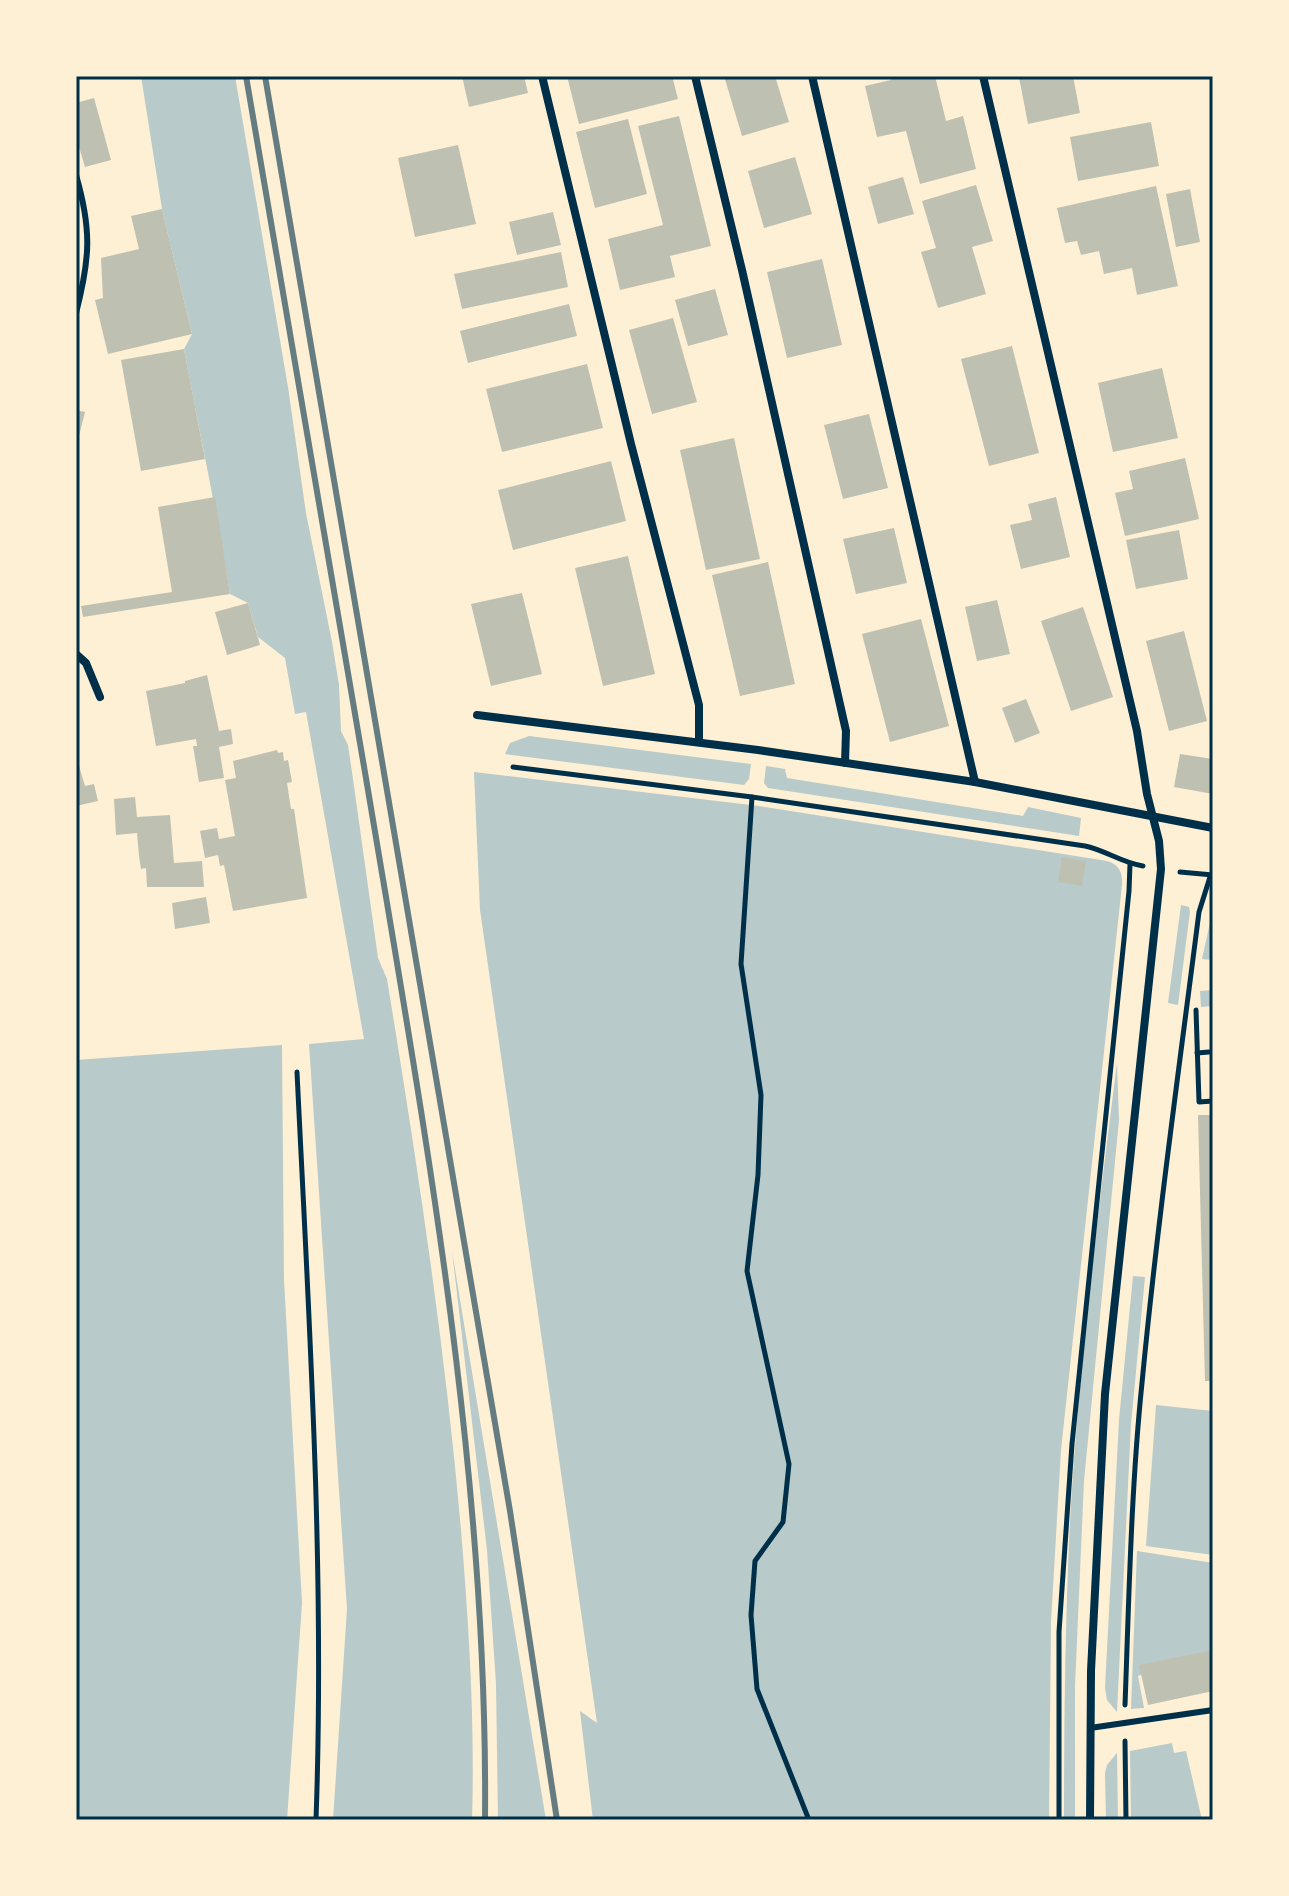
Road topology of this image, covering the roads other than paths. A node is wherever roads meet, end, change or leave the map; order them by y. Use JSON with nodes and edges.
{"nodes":[{"id":1,"x":542,"y":76,"type":"edge"},
{"id":2,"x":695,"y":76,"type":"edge"},
{"id":3,"x":812,"y":76,"type":"edge"},
{"id":4,"x":983,"y":76,"type":"edge"},
{"id":5,"x":76,"y":175,"type":"edge"},
{"id":6,"x":76,"y":313,"type":"edge"},
{"id":7,"x":76,"y":654,"type":"edge"},
{"id":8,"x":100,"y":697,"type":"dead end"},
{"id":9,"x":477,"y":715,"type":"dead end"},
{"id":10,"x":699,"y":742,"type":"junction"},
{"id":11,"x":845,"y":763,"type":"junction"},
{"id":12,"x":975,"y":782,"type":"junction"},
{"id":13,"x":1155,"y":818,"type":"junction"},
{"id":14,"x":1213,"y":828,"type":"edge"},
{"id":15,"x":1213,"y":1710,"type":"edge"},
{"id":16,"x":1090,"y":1728,"type":"junction"},
{"id":17,"x":1090,"y":1820,"type":"edge"}],
"edges":[{"from":1,"to":10,"type":"street"},
{"from":2,"to":11,"type":"street"},
{"from":3,"to":12,"type":"street"},
{"from":4,"to":13,"type":"street"},
{"from":5,"to":6,"type":"lane"},
{"from":7,"to":8,"type":"street"},
{"from":9,"to":10,"type":"street"},
{"from":10,"to":11,"type":"street"},
{"from":11,"to":12,"type":"street"},
{"from":12,"to":13,"type":"street"},
{"from":13,"to":14,"type":"street"},
{"from":13,"to":16,"type":"street"},
{"from":15,"to":16,"type":"lane"},
{"from":16,"to":17,"type":"street"}]}
